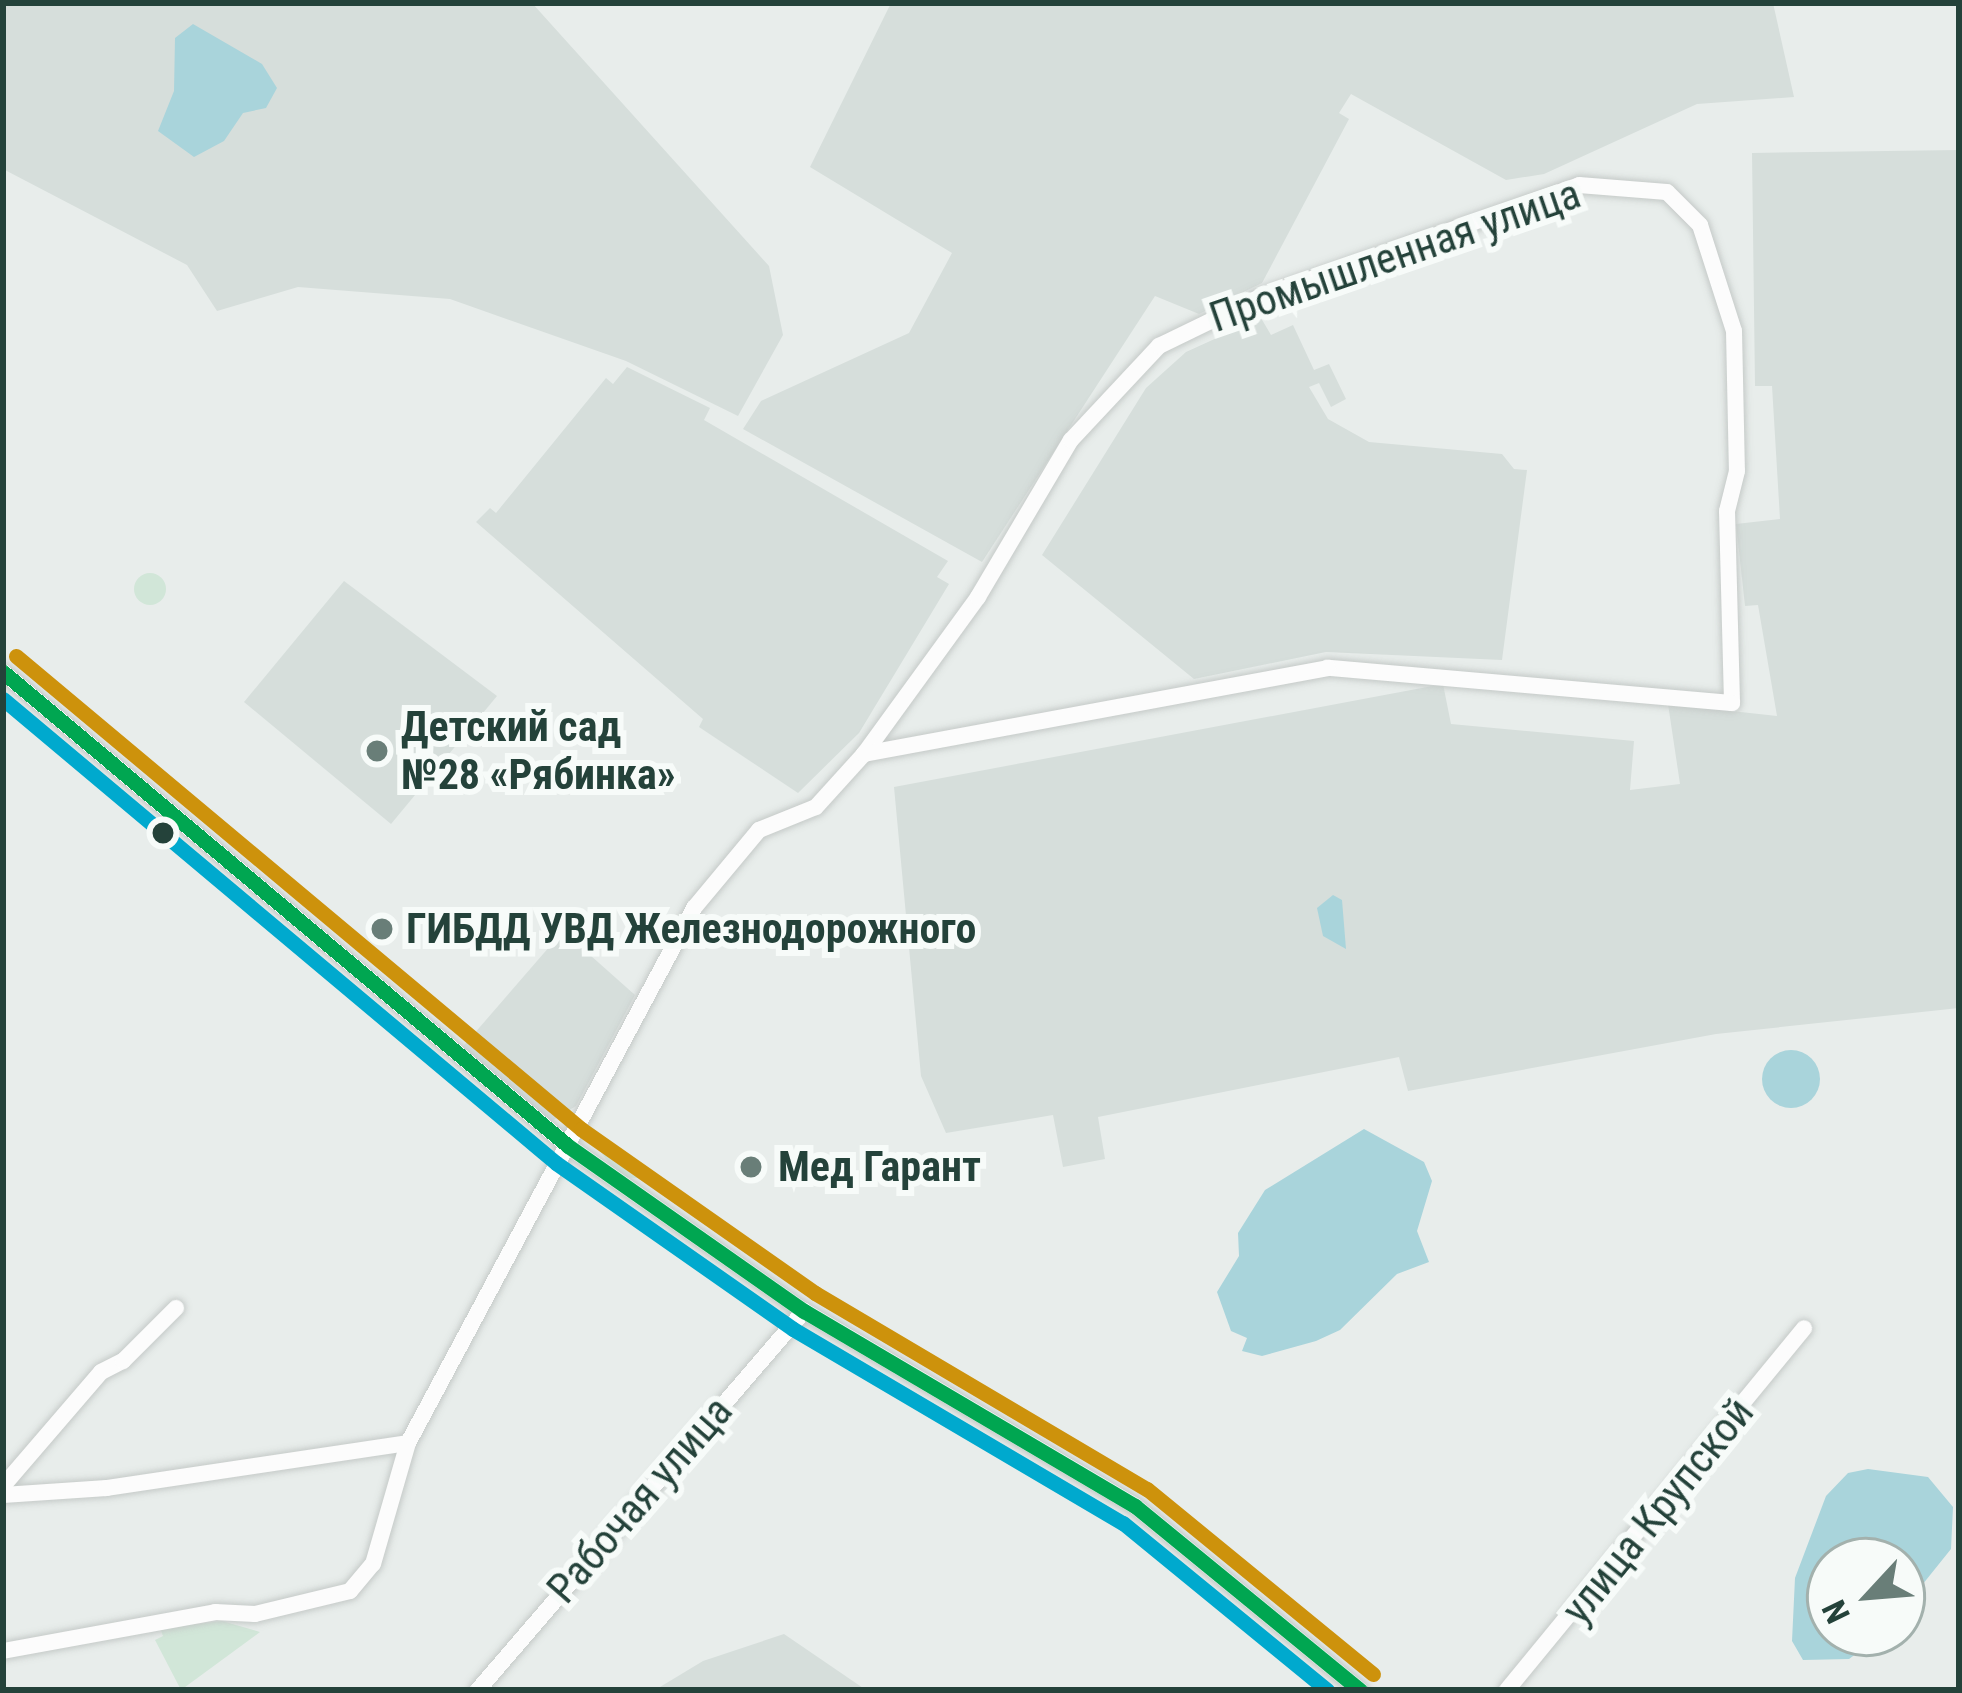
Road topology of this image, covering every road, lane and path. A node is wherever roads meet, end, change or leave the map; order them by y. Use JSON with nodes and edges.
{"nodes":[{"id":1,"x":3,"y":672,"type":"edge"},
{"id":2,"x":864,"y":754,"type":"junction"},
{"id":3,"x":568,"y":1146,"type":"junction"},
{"id":4,"x":176,"y":1308,"type":"dead end"},
{"id":5,"x":804,"y":1311,"type":"junction"},
{"id":6,"x":1804,"y":1328,"type":"dead end"},
{"id":7,"x":408,"y":1443,"type":"junction"},
{"id":8,"x":3,"y":1486,"type":"edge"},
{"id":9,"x":3,"y":1496,"type":"edge"},
{"id":10,"x":3,"y":1651,"type":"edge"},
{"id":11,"x":478,"y":1690,"type":"edge"},
{"id":12,"x":1360,"y":1690,"type":"edge"},
{"id":13,"x":1507,"y":1690,"type":"edge"}],
"edges":[{"from":1,"to":3,"type":"street"},
{"from":2,"to":2,"type":"street","name":"Промышленная улица"},
{"from":2,"to":3,"type":"street","name":"Промышленная улица"},
{"from":3,"to":5,"type":"street"},
{"from":3,"to":7,"type":"street","name":"Промышленная улица"},
{"from":4,"to":8,"type":"street"},
{"from":5,"to":11,"type":"street","name":"Рабочая улица"},
{"from":5,"to":12,"type":"street"},
{"from":6,"to":13,"type":"street","name":"улица Крупской"},
{"from":7,"to":9,"type":"street"},
{"from":7,"to":10,"type":"street","name":"Промышленная улица"}]}
